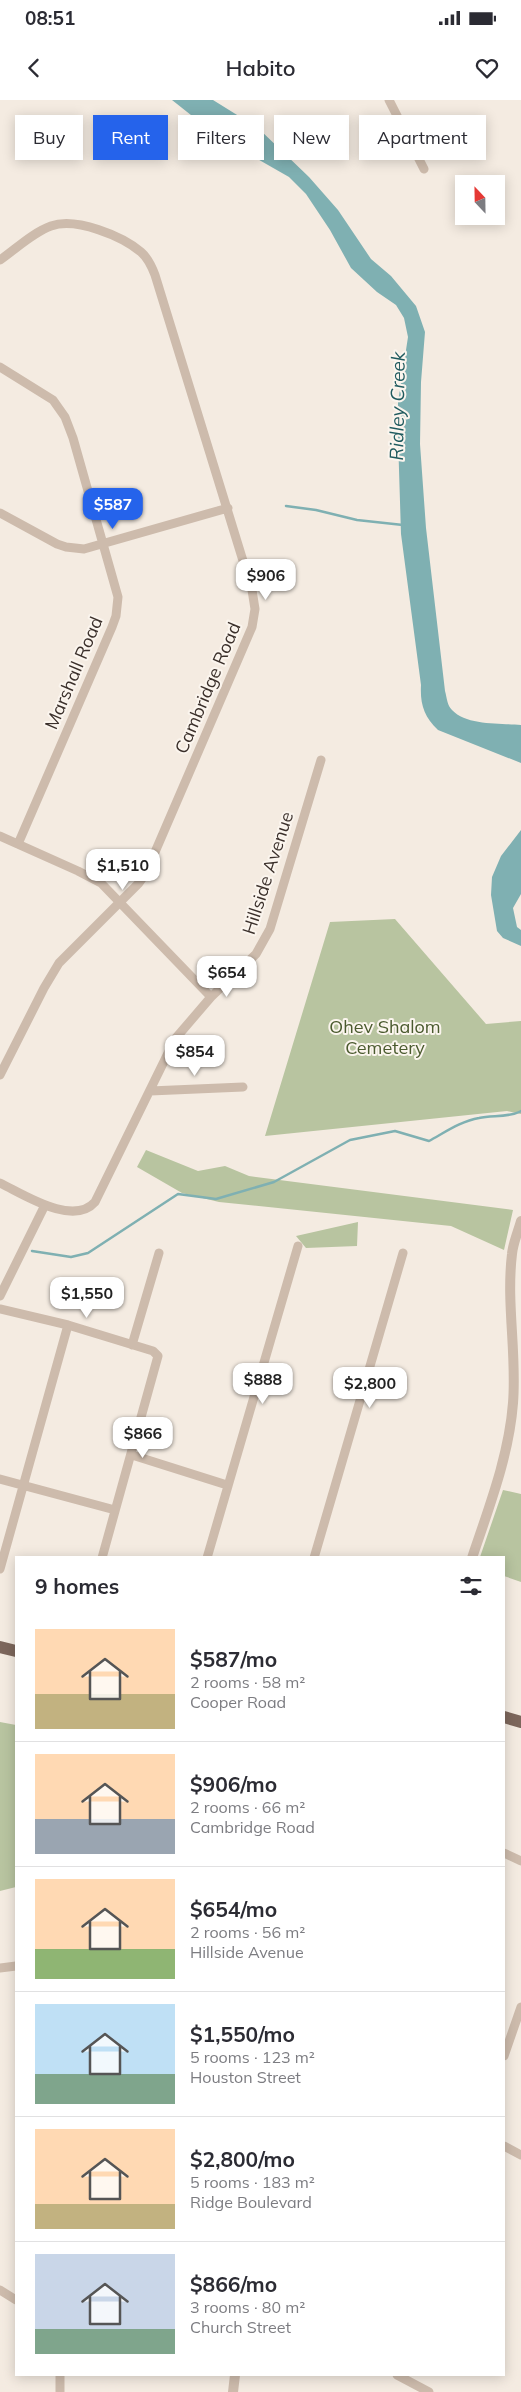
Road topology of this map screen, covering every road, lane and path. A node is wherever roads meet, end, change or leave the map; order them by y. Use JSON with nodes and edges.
{"nodes":[{"id":1,"x":389,"y":100,"type":"edge"},
{"id":2,"x":424,"y":169,"type":"dead end"},
{"id":3,"x":0,"y":260,"type":"edge"},
{"id":4,"x":0,"y":367,"type":"edge"},
{"id":5,"x":228,"y":508,"type":"junction"},
{"id":6,"x":0,"y":512,"type":"edge"},
{"id":7,"x":103,"y":545,"type":"junction"},
{"id":8,"x":321,"y":760,"type":"dead end"},
{"id":9,"x":0,"y":836,"type":"edge"},
{"id":10,"x":18,"y":844,"type":"junction"},
{"id":11,"x":119,"y":904,"type":"junction"},
{"id":12,"x":211,"y":997,"type":"junction"},
{"id":13,"x":0,"y":1075,"type":"edge"},
{"id":14,"x":243,"y":1086,"type":"dead end"},
{"id":15,"x":150,"y":1091,"type":"junction"},
{"id":16,"x":0,"y":1183,"type":"edge"},
{"id":17,"x":45,"y":1205,"type":"junction"},
{"id":18,"x":521,"y":1221,"type":"edge"},
{"id":19,"x":298,"y":1246,"type":"dead end"},
{"id":20,"x":158,"y":1253,"type":"dead end"},
{"id":21,"x":403,"y":1253,"type":"dead end"},
{"id":22,"x":0,"y":1296,"type":"edge"},
{"id":23,"x":0,"y":1309,"type":"edge"},
{"id":24,"x":68,"y":1325,"type":"junction"},
{"id":25,"x":132,"y":1345,"type":"junction"},
{"id":26,"x":132,"y":1455,"type":"junction"},
{"id":27,"x":0,"y":1479,"type":"edge"},
{"id":28,"x":227,"y":1485,"type":"junction"},
{"id":29,"x":24,"y":1486,"type":"junction"},
{"id":30,"x":115,"y":1510,"type":"junction"},
{"id":31,"x":103,"y":1556,"type":"edge"},
{"id":32,"x":208,"y":1556,"type":"edge"},
{"id":33,"x":315,"y":1556,"type":"edge"},
{"id":34,"x":473,"y":1556,"type":"edge"},
{"id":35,"x":0,"y":1569,"type":"edge"},
{"id":36,"x":0,"y":1648,"type":"edge"},
{"id":37,"x":15,"y":1651,"type":"edge"},
{"id":38,"x":505,"y":1717,"type":"edge"},
{"id":39,"x":521,"y":1722,"type":"edge"},
{"id":40,"x":505,"y":1853,"type":"edge"},
{"id":41,"x":521,"y":1861,"type":"edge"},
{"id":42,"x":0,"y":1968,"type":"edge"},
{"id":43,"x":15,"y":1968,"type":"edge"},
{"id":44,"x":521,"y":2007,"type":"edge"},
{"id":45,"x":505,"y":2053,"type":"edge"},
{"id":46,"x":505,"y":2147,"type":"edge"},
{"id":47,"x":521,"y":2155,"type":"edge"},
{"id":48,"x":0,"y":2290,"type":"edge"},
{"id":49,"x":15,"y":2299,"type":"edge"},
{"id":50,"x":60,"y":2376,"type":"edge"},
{"id":51,"x":235,"y":2376,"type":"edge"},
{"id":52,"x":399,"y":2376,"type":"edge"},
{"id":53,"x":60,"y":2392,"type":"edge"},
{"id":54,"x":233,"y":2392,"type":"edge"},
{"id":55,"x":429,"y":2392,"type":"edge"}],
"edges":[{"from":1,"to":2,"type":"street"},
{"from":3,"to":5,"type":"street","name":"Cambridge Road"},
{"from":4,"to":7,"type":"street","name":"Marshall Road"},
{"from":5,"to":7,"type":"street"},
{"from":5,"to":11,"type":"street","name":"Cambridge Road"},
{"from":6,"to":7,"type":"street"},
{"from":7,"to":10,"type":"street","name":"Marshall Road"},
{"from":8,"to":12,"type":"street","name":"Hillside Avenue"},
{"from":9,"to":10,"type":"street"},
{"from":10,"to":11,"type":"street"},
{"from":11,"to":12,"type":"street"},
{"from":11,"to":13,"type":"street","name":"Cambridge Road"},
{"from":12,"to":15,"type":"street","name":"Hillside Avenue"},
{"from":14,"to":15,"type":"street"},
{"from":15,"to":17,"type":"street","name":"Hillside Avenue"},
{"from":16,"to":17,"type":"street"},
{"from":17,"to":22,"type":"street"},
{"from":18,"to":34,"type":"street"},
{"from":19,"to":28,"type":"street"},
{"from":20,"to":25,"type":"street"},
{"from":21,"to":33,"type":"street"},
{"from":23,"to":24,"type":"street"},
{"from":24,"to":25,"type":"street"},
{"from":24,"to":29,"type":"street"},
{"from":25,"to":26,"type":"street"},
{"from":26,"to":28,"type":"street"},
{"from":26,"to":30,"type":"street"},
{"from":27,"to":29,"type":"street"},
{"from":28,"to":32,"type":"street"},
{"from":29,"to":30,"type":"street"},
{"from":29,"to":35,"type":"street"},
{"from":30,"to":31,"type":"street"},
{"from":36,"to":37,"type":"main road"},
{"from":38,"to":39,"type":"main road"},
{"from":40,"to":41,"type":"street"},
{"from":42,"to":43,"type":"street"},
{"from":44,"to":45,"type":"street"},
{"from":46,"to":47,"type":"street"},
{"from":48,"to":49,"type":"street"},
{"from":50,"to":53,"type":"street"},
{"from":51,"to":54,"type":"street"},
{"from":52,"to":55,"type":"street"}]}
